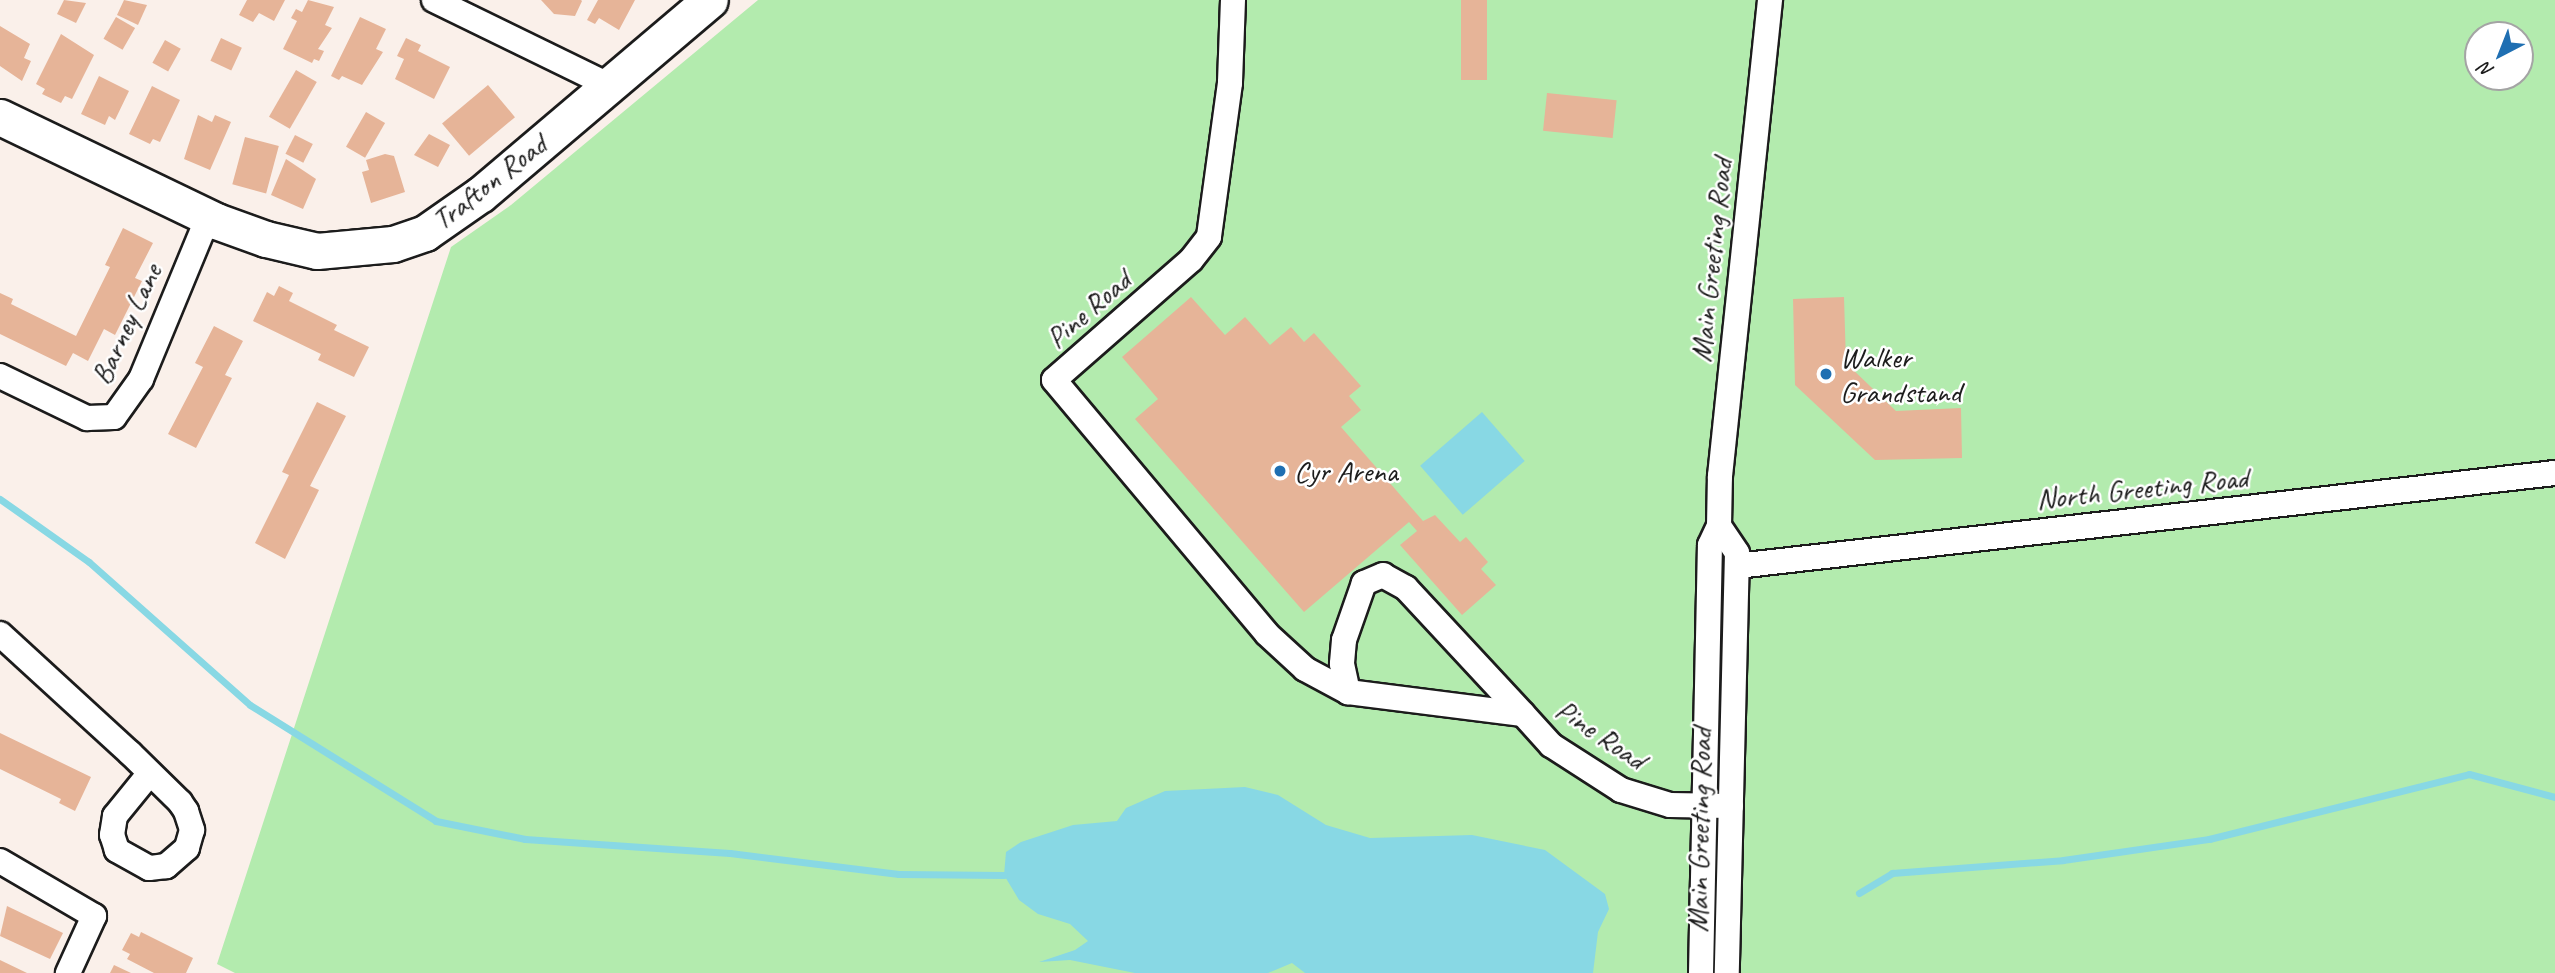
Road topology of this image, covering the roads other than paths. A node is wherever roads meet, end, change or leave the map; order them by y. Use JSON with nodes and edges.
{"nodes":[{"id":1,"x":434,"y":0,"type":"edge"},
{"id":2,"x":710,"y":0,"type":"edge"},
{"id":3,"x":1233,"y":0,"type":"edge"},
{"id":4,"x":1770,"y":0,"type":"edge"},
{"id":5,"x":608,"y":85,"type":"junction"},
{"id":6,"x":0,"y":117,"type":"edge"},
{"id":7,"x":208,"y":217,"type":"junction"},
{"id":8,"x":0,"y":376,"type":"edge"},
{"id":9,"x":2555,"y":473,"type":"edge"},
{"id":10,"x":1719,"y":526,"type":"junction"},
{"id":11,"x":1737,"y":566,"type":"junction"},
{"id":12,"x":0,"y":634,"type":"edge"},
{"id":13,"x":1348,"y":692,"type":"junction"},
{"id":14,"x":1523,"y":714,"type":"junction"},
{"id":15,"x":150,"y":773,"type":"dead end"},
{"id":16,"x":1705,"y":805,"type":"junction"},
{"id":17,"x":1731,"y":806,"type":"junction"},
{"id":18,"x":0,"y":862,"type":"edge"},
{"id":19,"x":68,"y":973,"type":"edge"},
{"id":20,"x":1701,"y":973,"type":"edge"},
{"id":21,"x":1727,"y":973,"type":"edge"}],
"edges":[{"from":1,"to":5,"type":"street"},
{"from":2,"to":5,"type":"street","name":"Trafton Road"},
{"from":3,"to":13,"type":"street","name":"Pine Road"},
{"from":4,"to":10,"type":"street","name":"Main Greeting Road"},
{"from":5,"to":7,"type":"street","name":"Trafton Road"},
{"from":6,"to":7,"type":"street","name":"Trafton Road"},
{"from":7,"to":8,"type":"street","name":"Barney Lane"},
{"from":9,"to":11,"type":"street","name":"North Greeting Road"},
{"from":10,"to":11,"type":"street","name":"Main Greeting Road"},
{"from":10,"to":16,"type":"street","name":"Main Greeting Road"},
{"from":11,"to":17,"type":"street","name":"Main Greeting Road"},
{"from":12,"to":15,"type":"street"},
{"from":13,"to":14,"type":"street","name":"Pine Road"},
{"from":13,"to":14,"type":"street","name":"Pine Road"},
{"from":14,"to":16,"type":"street","name":"Pine Road"},
{"from":16,"to":17,"type":"street","name":"Pine Road"},
{"from":16,"to":20,"type":"street","name":"Main Greeting Road"},
{"from":17,"to":21,"type":"street","name":"Main Greeting Road"},
{"from":18,"to":19,"type":"street"}]}
